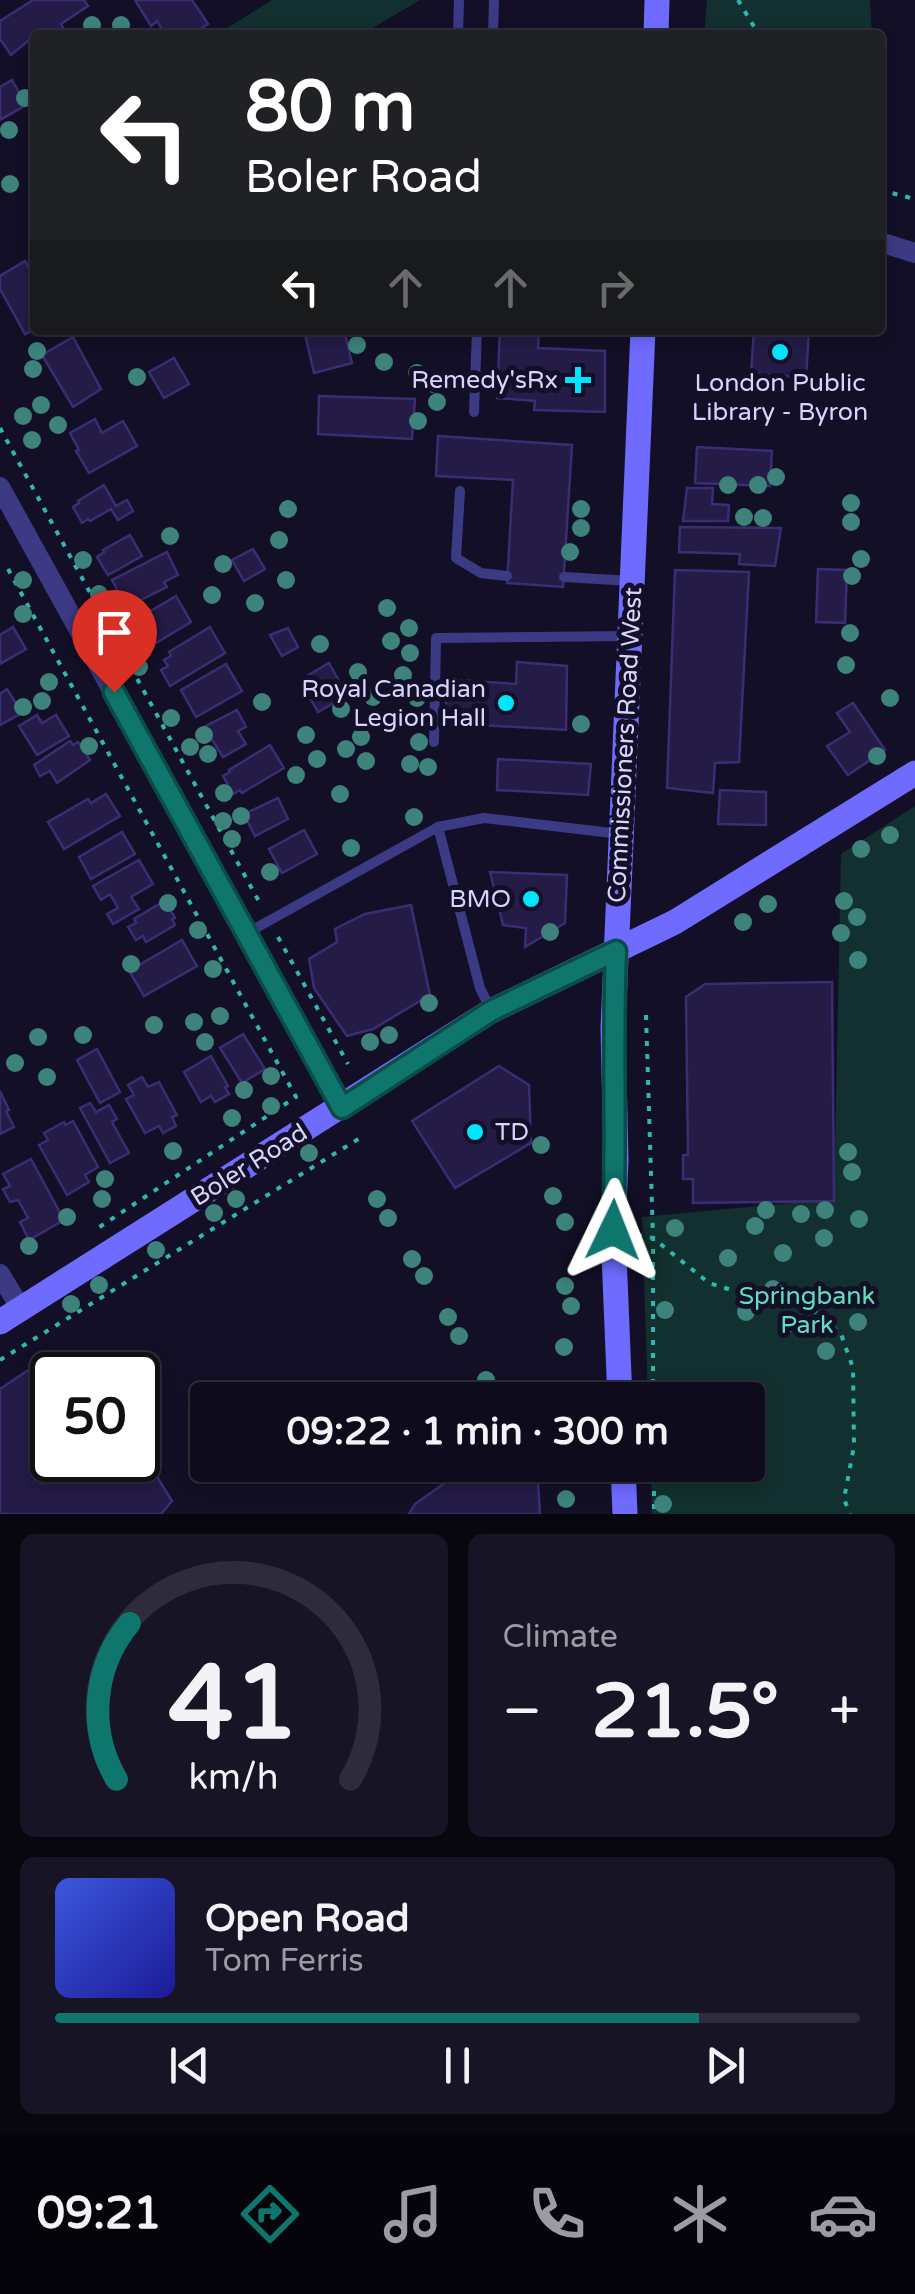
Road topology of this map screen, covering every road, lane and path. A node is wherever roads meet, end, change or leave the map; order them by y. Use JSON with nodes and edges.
{"nodes":[{"id":1,"x":459,"y":0,"type":"edge"},
{"id":2,"x":494,"y":0,"type":"edge"},
{"id":3,"x":657,"y":0,"type":"edge"},
{"id":4,"x":738,"y":0,"type":"edge"},
{"id":5,"x":458,"y":30,"type":"edge"},
{"id":6,"x":492,"y":30,"type":"edge"},
{"id":7,"x":656,"y":30,"type":"edge"},
{"id":8,"x":756,"y":30,"type":"edge"},
{"id":9,"x":885,"y":191,"type":"edge"},
{"id":10,"x":915,"y":198,"type":"edge"},
{"id":11,"x":885,"y":244,"type":"edge"},
{"id":12,"x":915,"y":253,"type":"edge"},
{"id":13,"x":477,"y":335,"type":"edge"},
{"id":14,"x":643,"y":335,"type":"edge"},
{"id":15,"x":474,"y":412,"type":"dead end"},
{"id":16,"x":0,"y":428,"type":"edge"},
{"id":17,"x":0,"y":486,"type":"edge"},
{"id":18,"x":460,"y":491,"type":"dead end"},
{"id":19,"x":8,"y":569,"type":"dead end"},
{"id":20,"x":507,"y":576,"type":"dead end"},
{"id":21,"x":564,"y":577,"type":"dead end"},
{"id":22,"x":632,"y":581,"type":"junction"},
{"id":23,"x":630,"y":636,"type":"junction"},
{"id":24,"x":434,"y":742,"type":"dead end"},
{"id":25,"x":915,"y":772,"type":"edge"},
{"id":26,"x":438,"y":827,"type":"junction"},
{"id":27,"x":621,"y":834,"type":"junction"},
{"id":28,"x":269,"y":919,"type":"junction"},
{"id":29,"x":247,"y":933,"type":"junction"},
{"id":30,"x":616,"y":951,"type":"junction"},
{"id":31,"x":491,"y":1011,"type":"junction"},
{"id":32,"x":646,"y":1014,"type":"dead end"},
{"id":33,"x":348,"y":1064,"type":"dead end"},
{"id":34,"x":342,"y":1108,"type":"junction"},
{"id":35,"x":360,"y":1138,"type":"dead end"},
{"id":36,"x":613,"y":1230,"type":"junction"},
{"id":37,"x":88,"y":1235,"type":"dead end"},
{"id":38,"x":653,"y":1238,"type":"junction"},
{"id":39,"x":0,"y":1274,"type":"edge"},
{"id":40,"x":10,"y":1316,"type":"edge"},
{"id":41,"x":0,"y":1360,"type":"edge"},
{"id":42,"x":619,"y":1382,"type":"edge"},
{"id":43,"x":653,"y":1382,"type":"edge"},
{"id":44,"x":624,"y":1482,"type":"edge"},
{"id":45,"x":654,"y":1482,"type":"edge"},
{"id":46,"x":625,"y":1514,"type":"edge"},
{"id":47,"x":654,"y":1514,"type":"edge"},
{"id":48,"x":850,"y":1514,"type":"edge"}],
"edges":[{"from":1,"to":5,"type":"lane"},
{"from":2,"to":6,"type":"lane"},
{"from":3,"to":7,"type":"main road"},
{"from":4,"to":8,"type":"path"},
{"from":9,"to":10,"type":"path"},
{"from":11,"to":12,"type":"street"},
{"from":13,"to":15,"type":"lane"},
{"from":14,"to":22,"type":"main road","name":"Commissioners Road West"},
{"from":16,"to":28,"type":"path"},
{"from":17,"to":29,"type":"street"},
{"from":18,"to":20,"type":"lane"},
{"from":19,"to":37,"type":"path"},
{"from":21,"to":22,"type":"lane"},
{"from":22,"to":23,"type":"main road","name":"Commissioners Road West"},
{"from":23,"to":24,"type":"lane"},
{"from":23,"to":27,"type":"main road","name":"Commissioners Road West"},
{"from":25,"to":30,"type":"main road","name":"Boler Road"},
{"from":26,"to":27,"type":"lane"},
{"from":26,"to":28,"type":"lane"},
{"from":26,"to":31,"type":"lane"},
{"from":27,"to":30,"type":"main road","name":"Commissioners Road West"},
{"from":28,"to":29,"type":"lane"},
{"from":28,"to":33,"type":"path"},
{"from":29,"to":34,"type":"street"},
{"from":30,"to":31,"type":"main road","name":"Boler Road"},
{"from":30,"to":36,"type":"main road","name":"Commissioners Road West"},
{"from":31,"to":34,"type":"main road","name":"Boler Road"},
{"from":32,"to":38,"type":"path"},
{"from":34,"to":40,"type":"main road","name":"Boler Road"},
{"from":35,"to":41,"type":"path"},
{"from":36,"to":38,"type":"path"},
{"from":36,"to":42,"type":"main road","name":"Commissioners Road West"},
{"from":38,"to":43,"type":"path"},
{"from":38,"to":48,"type":"path"},
{"from":39,"to":40,"type":"street"},
{"from":44,"to":46,"type":"main road"},
{"from":45,"to":47,"type":"path"}]}
